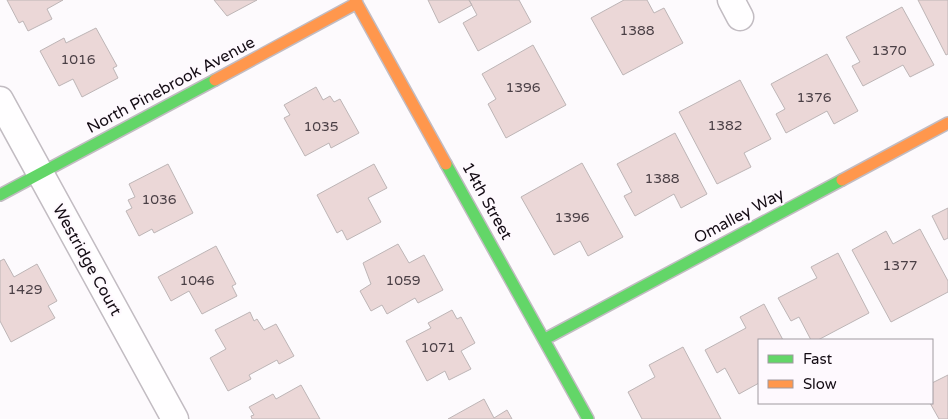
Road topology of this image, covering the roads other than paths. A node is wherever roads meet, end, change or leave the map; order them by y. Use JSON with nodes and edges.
{"nodes":[{"id":1,"x":356,"y":2,"type":"edge"},
{"id":2,"x":0,"y":100,"type":"edge"},
{"id":3,"x":948,"y":123,"type":"edge"},
{"id":4,"x":40,"y":174,"type":"junction"},
{"id":5,"x":0,"y":195,"type":"edge"},
{"id":6,"x":545,"y":339,"type":"junction"},
{"id":7,"x":175,"y":419,"type":"edge"},
{"id":8,"x":588,"y":419,"type":"edge"}],
"edges":[{"from":1,"to":4,"type":"street","name":"North Pinebrook Avenue"},
{"from":1,"to":6,"type":"street","name":"14th Street"},
{"from":2,"to":4,"type":"street","name":"Westridge Court"},
{"from":3,"to":6,"type":"street","name":"Omalley Way"},
{"from":4,"to":5,"type":"street","name":"North Pinebrook Avenue"},
{"from":4,"to":7,"type":"street","name":"Westridge Court"},
{"from":6,"to":8,"type":"street","name":"14th Street"}]}
